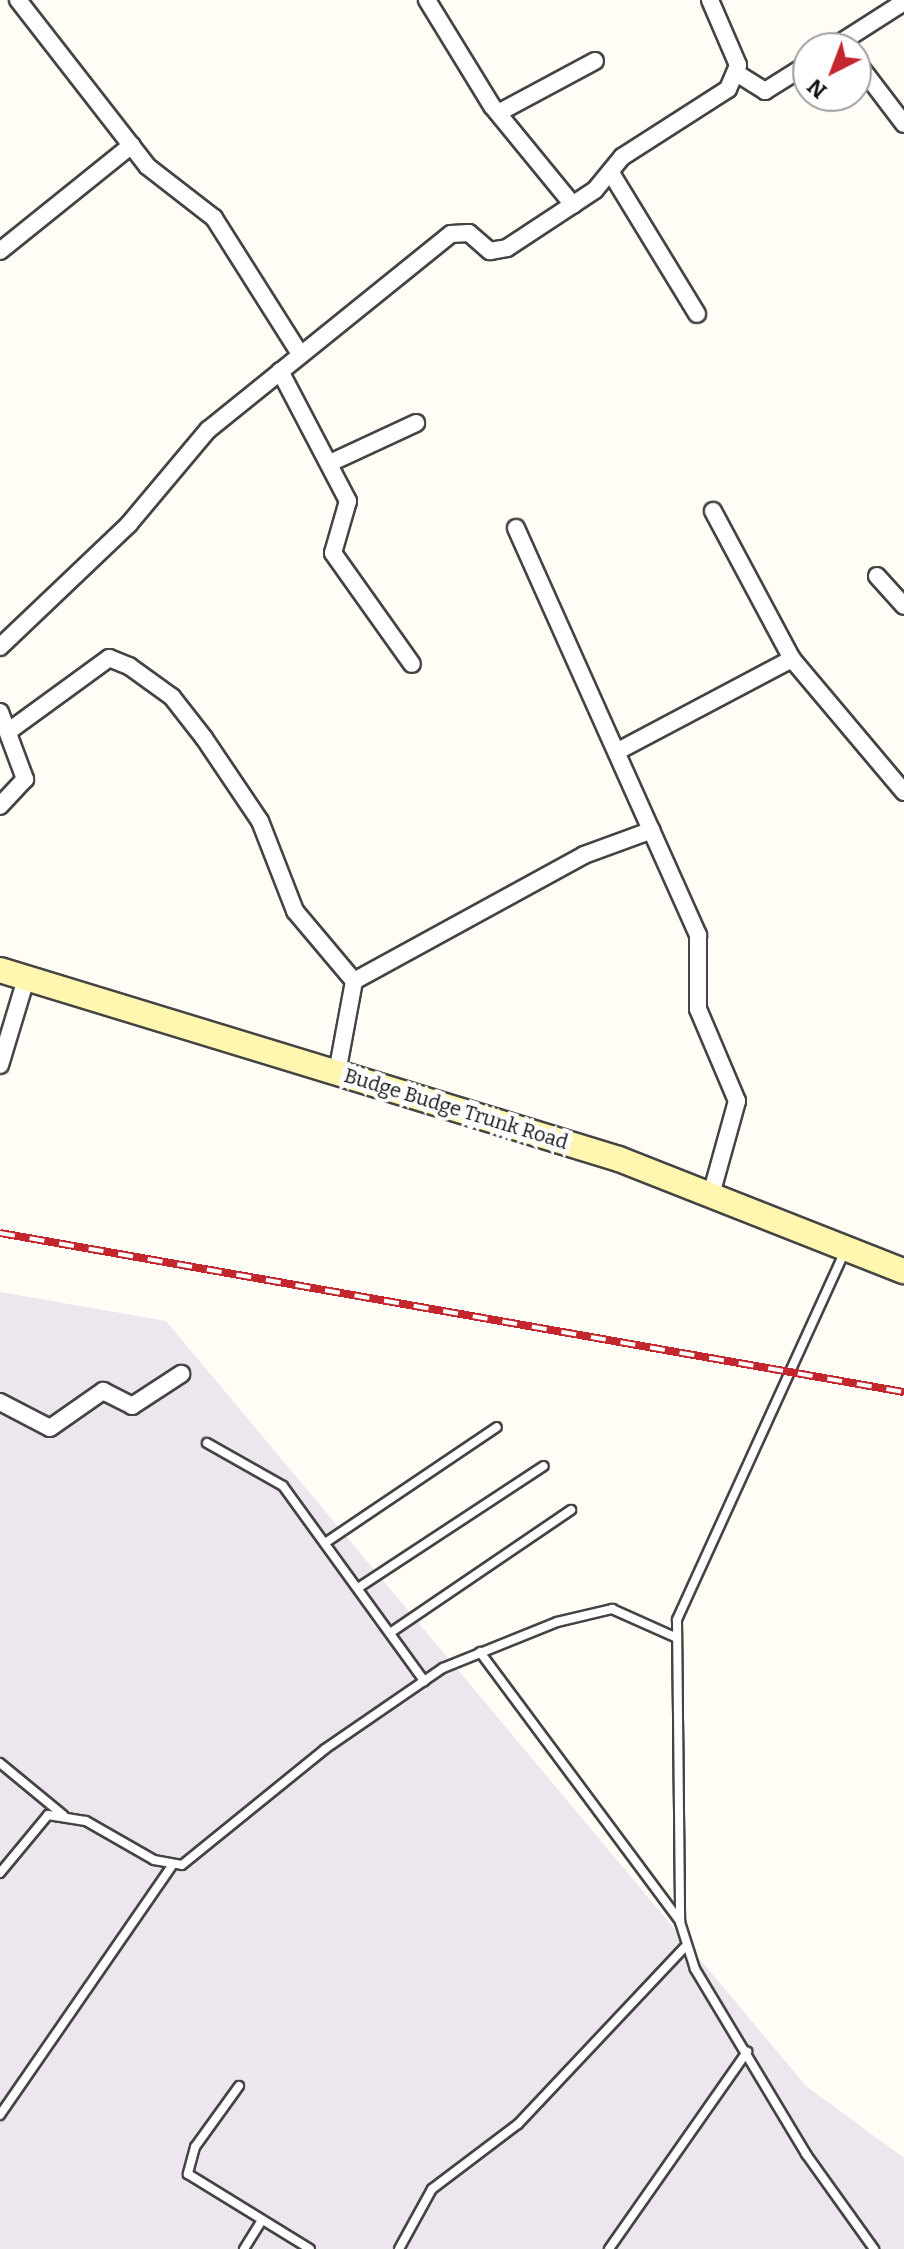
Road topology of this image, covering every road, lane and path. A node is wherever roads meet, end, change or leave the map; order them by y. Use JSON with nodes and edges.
{"nodes":[{"id":1,"x":18,"y":0,"type":"edge"},
{"id":2,"x":427,"y":0,"type":"edge"},
{"id":3,"x":710,"y":0,"type":"edge"},
{"id":4,"x":904,"y":2,"type":"edge"},
{"id":5,"x":860,"y":32,"type":"edge"},
{"id":6,"x":595,"y":61,"type":"dead end"},
{"id":7,"x":738,"y":74,"type":"junction"},
{"id":8,"x":792,"y":74,"type":"edge"},
{"id":9,"x":872,"y":82,"type":"edge"},
{"id":10,"x":498,"y":113,"type":"junction"},
{"id":11,"x":904,"y":124,"type":"edge"},
{"id":12,"x":132,"y":145,"type":"junction"},
{"id":13,"x":611,"y":173,"type":"junction"},
{"id":14,"x":573,"y":205,"type":"junction"},
{"id":15,"x":0,"y":251,"type":"edge"},
{"id":16,"x":697,"y":314,"type":"dead end"},
{"id":17,"x":300,"y":354,"type":"junction"},
{"id":18,"x":280,"y":371,"type":"junction"},
{"id":19,"x":416,"y":423,"type":"dead end"},
{"id":20,"x":330,"y":463,"type":"junction"},
{"id":21,"x":713,"y":511,"type":"dead end"},
{"id":22,"x":516,"y":528,"type":"dead end"},
{"id":23,"x":877,"y":576,"type":"dead end"},
{"id":24,"x":904,"y":606,"type":"edge"},
{"id":25,"x":0,"y":647,"type":"edge"},
{"id":26,"x":792,"y":659,"type":"junction"},
{"id":27,"x":412,"y":664,"type":"dead end"},
{"id":28,"x":0,"y":712,"type":"edge"},
{"id":29,"x":9,"y":731,"type":"junction"},
{"id":30,"x":618,"y":751,"type":"junction"},
{"id":31,"x":904,"y":792,"type":"edge"},
{"id":32,"x":0,"y":806,"type":"edge"},
{"id":33,"x":652,"y":830,"type":"junction"},
{"id":34,"x":0,"y":970,"type":"edge"},
{"id":35,"x":26,"y":979,"type":"junction"},
{"id":36,"x":354,"y":981,"type":"junction"},
{"id":37,"x":0,"y":1065,"type":"edge"},
{"id":38,"x":337,"y":1073,"type":"junction"},
{"id":39,"x":711,"y":1195,"type":"junction"},
{"id":40,"x":846,"y":1248,"type":"junction"},
{"id":41,"x":904,"y":1271,"type":"edge"},
{"id":42,"x":181,"y":1374,"type":"dead end"},
{"id":43,"x":0,"y":1402,"type":"edge"},
{"id":44,"x":497,"y":1427,"type":"dead end"},
{"id":45,"x":207,"y":1443,"type":"dead end"},
{"id":46,"x":544,"y":1466,"type":"dead end"},
{"id":47,"x":571,"y":1510,"type":"dead end"},
{"id":48,"x":325,"y":1543,"type":"junction"},
{"id":49,"x":358,"y":1588,"type":"junction"},
{"id":50,"x":390,"y":1633,"type":"junction"},
{"id":51,"x":675,"y":1637,"type":"junction"},
{"id":52,"x":480,"y":1652,"type":"junction"},
{"id":53,"x":424,"y":1681,"type":"junction"},
{"id":54,"x":0,"y":1763,"type":"edge"},
{"id":55,"x":64,"y":1815,"type":"junction"},
{"id":56,"x":172,"y":1866,"type":"junction"},
{"id":57,"x":0,"y":1873,"type":"edge"},
{"id":58,"x":680,"y":1922,"type":"junction"},
{"id":59,"x":684,"y":1948,"type":"junction"},
{"id":60,"x":747,"y":2052,"type":"junction"},
{"id":61,"x":239,"y":2086,"type":"dead end"},
{"id":62,"x":0,"y":2115,"type":"edge"},
{"id":63,"x":260,"y":2223,"type":"junction"},
{"id":64,"x":244,"y":2249,"type":"edge"},
{"id":65,"x":310,"y":2249,"type":"edge"},
{"id":66,"x":399,"y":2249,"type":"edge"},
{"id":67,"x":609,"y":2249,"type":"edge"},
{"id":68,"x":874,"y":2249,"type":"edge"}],
"edges":[{"from":1,"to":12,"type":"street"},
{"from":2,"to":10,"type":"street"},
{"from":3,"to":7,"type":"street"},
{"from":4,"to":5,"type":"street"},
{"from":6,"to":10,"type":"street"},
{"from":7,"to":8,"type":"street"},
{"from":7,"to":13,"type":"street"},
{"from":9,"to":11,"type":"street"},
{"from":10,"to":14,"type":"street"},
{"from":12,"to":15,"type":"street"},
{"from":12,"to":17,"type":"street"},
{"from":13,"to":14,"type":"street"},
{"from":13,"to":16,"type":"street"},
{"from":14,"to":17,"type":"street"},
{"from":17,"to":18,"type":"street"},
{"from":18,"to":20,"type":"street"},
{"from":18,"to":25,"type":"street"},
{"from":19,"to":20,"type":"street"},
{"from":20,"to":27,"type":"street"},
{"from":21,"to":26,"type":"street"},
{"from":22,"to":30,"type":"street"},
{"from":23,"to":24,"type":"street"},
{"from":26,"to":30,"type":"street"},
{"from":26,"to":31,"type":"street"},
{"from":28,"to":29,"type":"street"},
{"from":29,"to":32,"type":"street"},
{"from":29,"to":36,"type":"street"},
{"from":30,"to":33,"type":"street"},
{"from":33,"to":36,"type":"street"},
{"from":33,"to":39,"type":"street"},
{"from":34,"to":35,"type":"main road","name":"Budge Budge Trunk Road"},
{"from":35,"to":37,"type":"street"},
{"from":35,"to":38,"type":"main road","name":"Budge Budge Trunk Road"},
{"from":36,"to":38,"type":"street"},
{"from":38,"to":39,"type":"main road","name":"Budge Budge Trunk Road"},
{"from":39,"to":40,"type":"main road","name":"Budge Budge Trunk Road"},
{"from":40,"to":41,"type":"main road","name":"Budge Budge Trunk Road"},
{"from":40,"to":51,"type":"lane"},
{"from":42,"to":43,"type":"street"},
{"from":44,"to":48,"type":"lane"},
{"from":45,"to":48,"type":"lane"},
{"from":46,"to":49,"type":"lane"},
{"from":47,"to":50,"type":"lane"},
{"from":48,"to":49,"type":"lane"},
{"from":49,"to":50,"type":"lane"},
{"from":50,"to":53,"type":"lane"},
{"from":51,"to":52,"type":"lane"},
{"from":51,"to":58,"type":"lane"},
{"from":52,"to":53,"type":"lane"},
{"from":52,"to":58,"type":"lane"},
{"from":53,"to":56,"type":"lane"},
{"from":54,"to":55,"type":"lane"},
{"from":55,"to":56,"type":"lane"},
{"from":55,"to":57,"type":"lane"},
{"from":56,"to":62,"type":"lane"},
{"from":58,"to":59,"type":"lane"},
{"from":59,"to":60,"type":"lane"},
{"from":59,"to":66,"type":"lane"},
{"from":60,"to":67,"type":"lane"},
{"from":60,"to":68,"type":"lane"},
{"from":61,"to":63,"type":"lane"},
{"from":63,"to":64,"type":"lane"},
{"from":63,"to":65,"type":"lane"}]}
